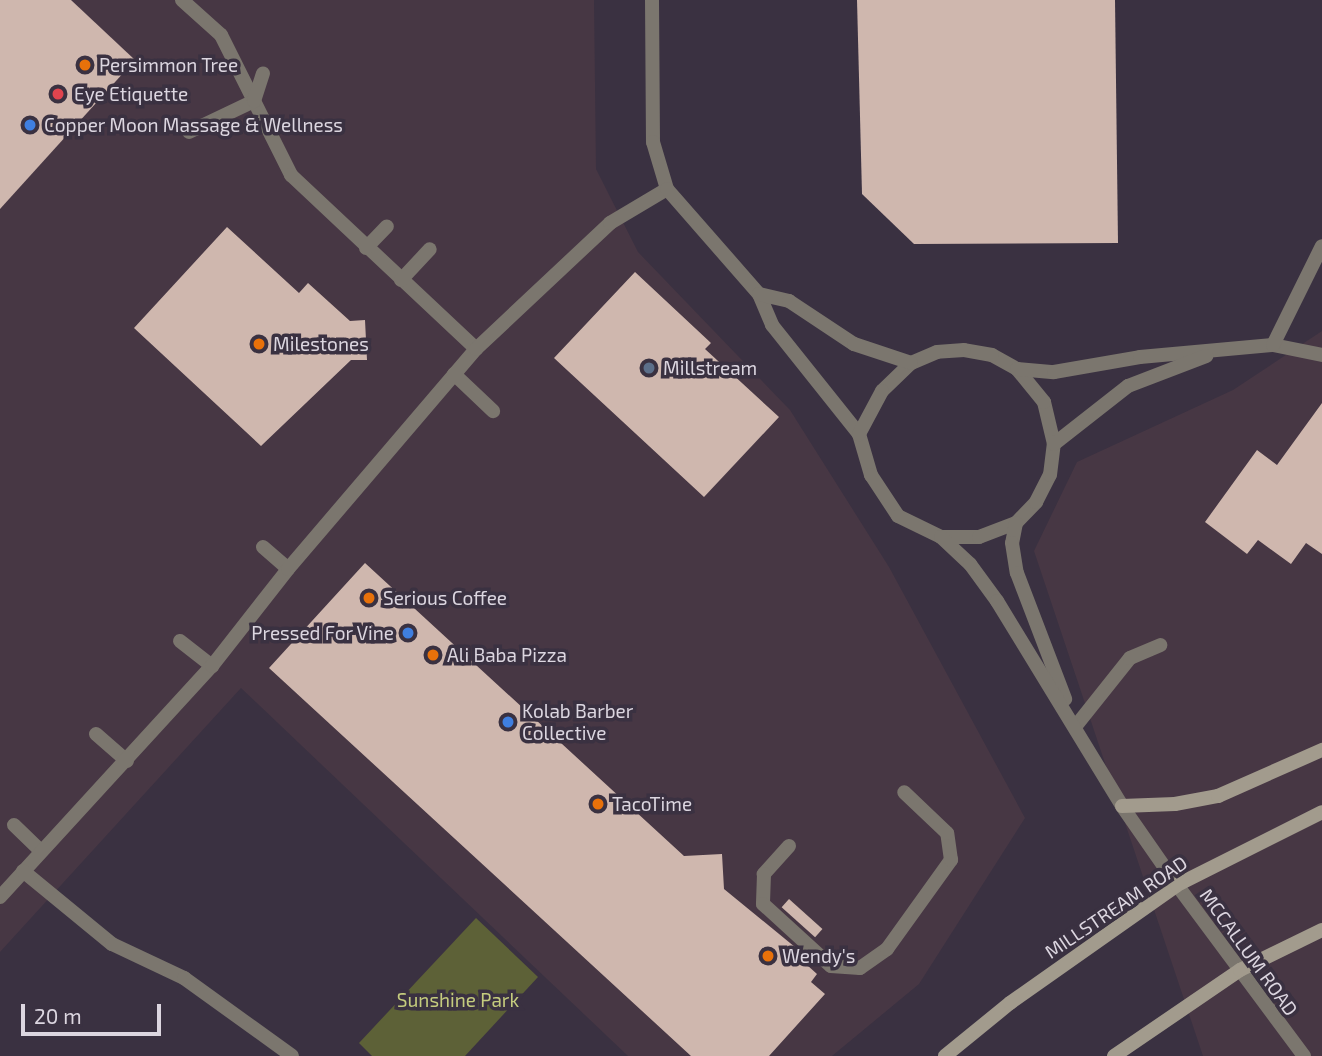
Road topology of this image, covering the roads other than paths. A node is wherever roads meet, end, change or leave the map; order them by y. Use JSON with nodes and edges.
{"nodes":[{"id":1,"x":182,"y":0,"type":"edge"},
{"id":2,"x":652,"y":0,"type":"edge"},
{"id":3,"x":263,"y":73,"type":"dead end"},
{"id":4,"x":254,"y":100,"type":"junction"},
{"id":5,"x":189,"y":132,"type":"dead end"},
{"id":6,"x":667,"y":189,"type":"junction"},
{"id":7,"x":387,"y":226,"type":"dead end"},
{"id":8,"x":1322,"y":246,"type":"edge"},
{"id":9,"x":366,"y":248,"type":"junction"},
{"id":10,"x":430,"y":249,"type":"dead end"},
{"id":11,"x":401,"y":280,"type":"junction"},
{"id":12,"x":759,"y":294,"type":"junction"},
{"id":13,"x":1273,"y":345,"type":"junction"},
{"id":14,"x":1231,"y":347,"type":"junction"},
{"id":15,"x":476,"y":349,"type":"junction"},
{"id":16,"x":1322,"y":355,"type":"edge"},
{"id":17,"x":911,"y":363,"type":"junction"},
{"id":18,"x":1017,"y":369,"type":"junction"},
{"id":19,"x":454,"y":374,"type":"junction"},
{"id":20,"x":493,"y":411,"type":"dead end"},
{"id":21,"x":859,"y":435,"type":"junction"},
{"id":22,"x":1054,"y":444,"type":"junction"},
{"id":23,"x":1016,"y":523,"type":"junction"},
{"id":24,"x":941,"y":537,"type":"junction"},
{"id":25,"x":263,"y":547,"type":"dead end"},
{"id":26,"x":288,"y":569,"type":"junction"},
{"id":27,"x":180,"y":641,"type":"dead end"},
{"id":28,"x":1160,"y":645,"type":"dead end"},
{"id":29,"x":212,"y":666,"type":"junction"},
{"id":30,"x":1075,"y":727,"type":"junction"},
{"id":31,"x":96,"y":734,"type":"dead end"},
{"id":32,"x":1322,"y":750,"type":"edge"},
{"id":33,"x":127,"y":761,"type":"junction"},
{"id":34,"x":904,"y":792,"type":"dead end"},
{"id":35,"x":1122,"y":806,"type":"junction"},
{"id":36,"x":1322,"y":812,"type":"edge"},
{"id":37,"x":14,"y":825,"type":"dead end"},
{"id":38,"x":789,"y":846,"type":"dead end"},
{"id":39,"x":41,"y":851,"type":"junction"},
{"id":40,"x":23,"y":871,"type":"junction"},
{"id":41,"x":1177,"y":885,"type":"junction"},
{"id":42,"x":0,"y":897,"type":"edge"},
{"id":43,"x":1322,"y":930,"type":"edge"},
{"id":44,"x":1240,"y":970,"type":"junction"},
{"id":45,"x":292,"y":1056,"type":"edge"},
{"id":46,"x":945,"y":1056,"type":"edge"},
{"id":47,"x":1114,"y":1056,"type":"edge"},
{"id":48,"x":1304,"y":1056,"type":"edge"}],
"edges":[{"from":1,"to":4,"type":"street"},
{"from":2,"to":6,"type":"street"},
{"from":3,"to":4,"type":"street"},
{"from":4,"to":5,"type":"street"},
{"from":4,"to":9,"type":"street"},
{"from":6,"to":12,"type":"street"},
{"from":6,"to":15,"type":"street"},
{"from":7,"to":9,"type":"street"},
{"from":8,"to":13,"type":"street"},
{"from":9,"to":11,"type":"street"},
{"from":10,"to":11,"type":"street"},
{"from":11,"to":15,"type":"street"},
{"from":12,"to":17,"type":"street"},
{"from":12,"to":21,"type":"street"},
{"from":13,"to":14,"type":"street"},
{"from":13,"to":16,"type":"street"},
{"from":14,"to":18,"type":"street"},
{"from":14,"to":22,"type":"street"},
{"from":15,"to":19,"type":"street"},
{"from":17,"to":18,"type":"street"},
{"from":17,"to":21,"type":"street"},
{"from":18,"to":22,"type":"street"},
{"from":19,"to":20,"type":"street"},
{"from":19,"to":26,"type":"street"},
{"from":21,"to":24,"type":"street"},
{"from":22,"to":23,"type":"street"},
{"from":23,"to":24,"type":"street"},
{"from":23,"to":30,"type":"street","name":"MCCALLUM ROAD"},
{"from":24,"to":30,"type":"street","name":"MCCALLUM ROAD"},
{"from":25,"to":26,"type":"street"},
{"from":26,"to":29,"type":"street"},
{"from":27,"to":29,"type":"street"},
{"from":28,"to":30,"type":"street"},
{"from":29,"to":33,"type":"street"},
{"from":30,"to":35,"type":"street","name":"MCCALLUM ROAD"},
{"from":31,"to":33,"type":"street"},
{"from":32,"to":35,"type":"main road"},
{"from":33,"to":39,"type":"street"},
{"from":34,"to":38,"type":"street"},
{"from":35,"to":41,"type":"street","name":"MCCALLUM ROAD"},
{"from":36,"to":41,"type":"main road","name":"MILLSTREAM ROAD"},
{"from":37,"to":39,"type":"street"},
{"from":39,"to":40,"type":"street"},
{"from":40,"to":42,"type":"street"},
{"from":40,"to":45,"type":"street"},
{"from":41,"to":44,"type":"street","name":"MCCALLUM ROAD"},
{"from":41,"to":46,"type":"main road","name":"MILLSTREAM ROAD"},
{"from":43,"to":44,"type":"main road"},
{"from":44,"to":47,"type":"main road"},
{"from":44,"to":48,"type":"street","name":"MCCALLUM ROAD"}]}
